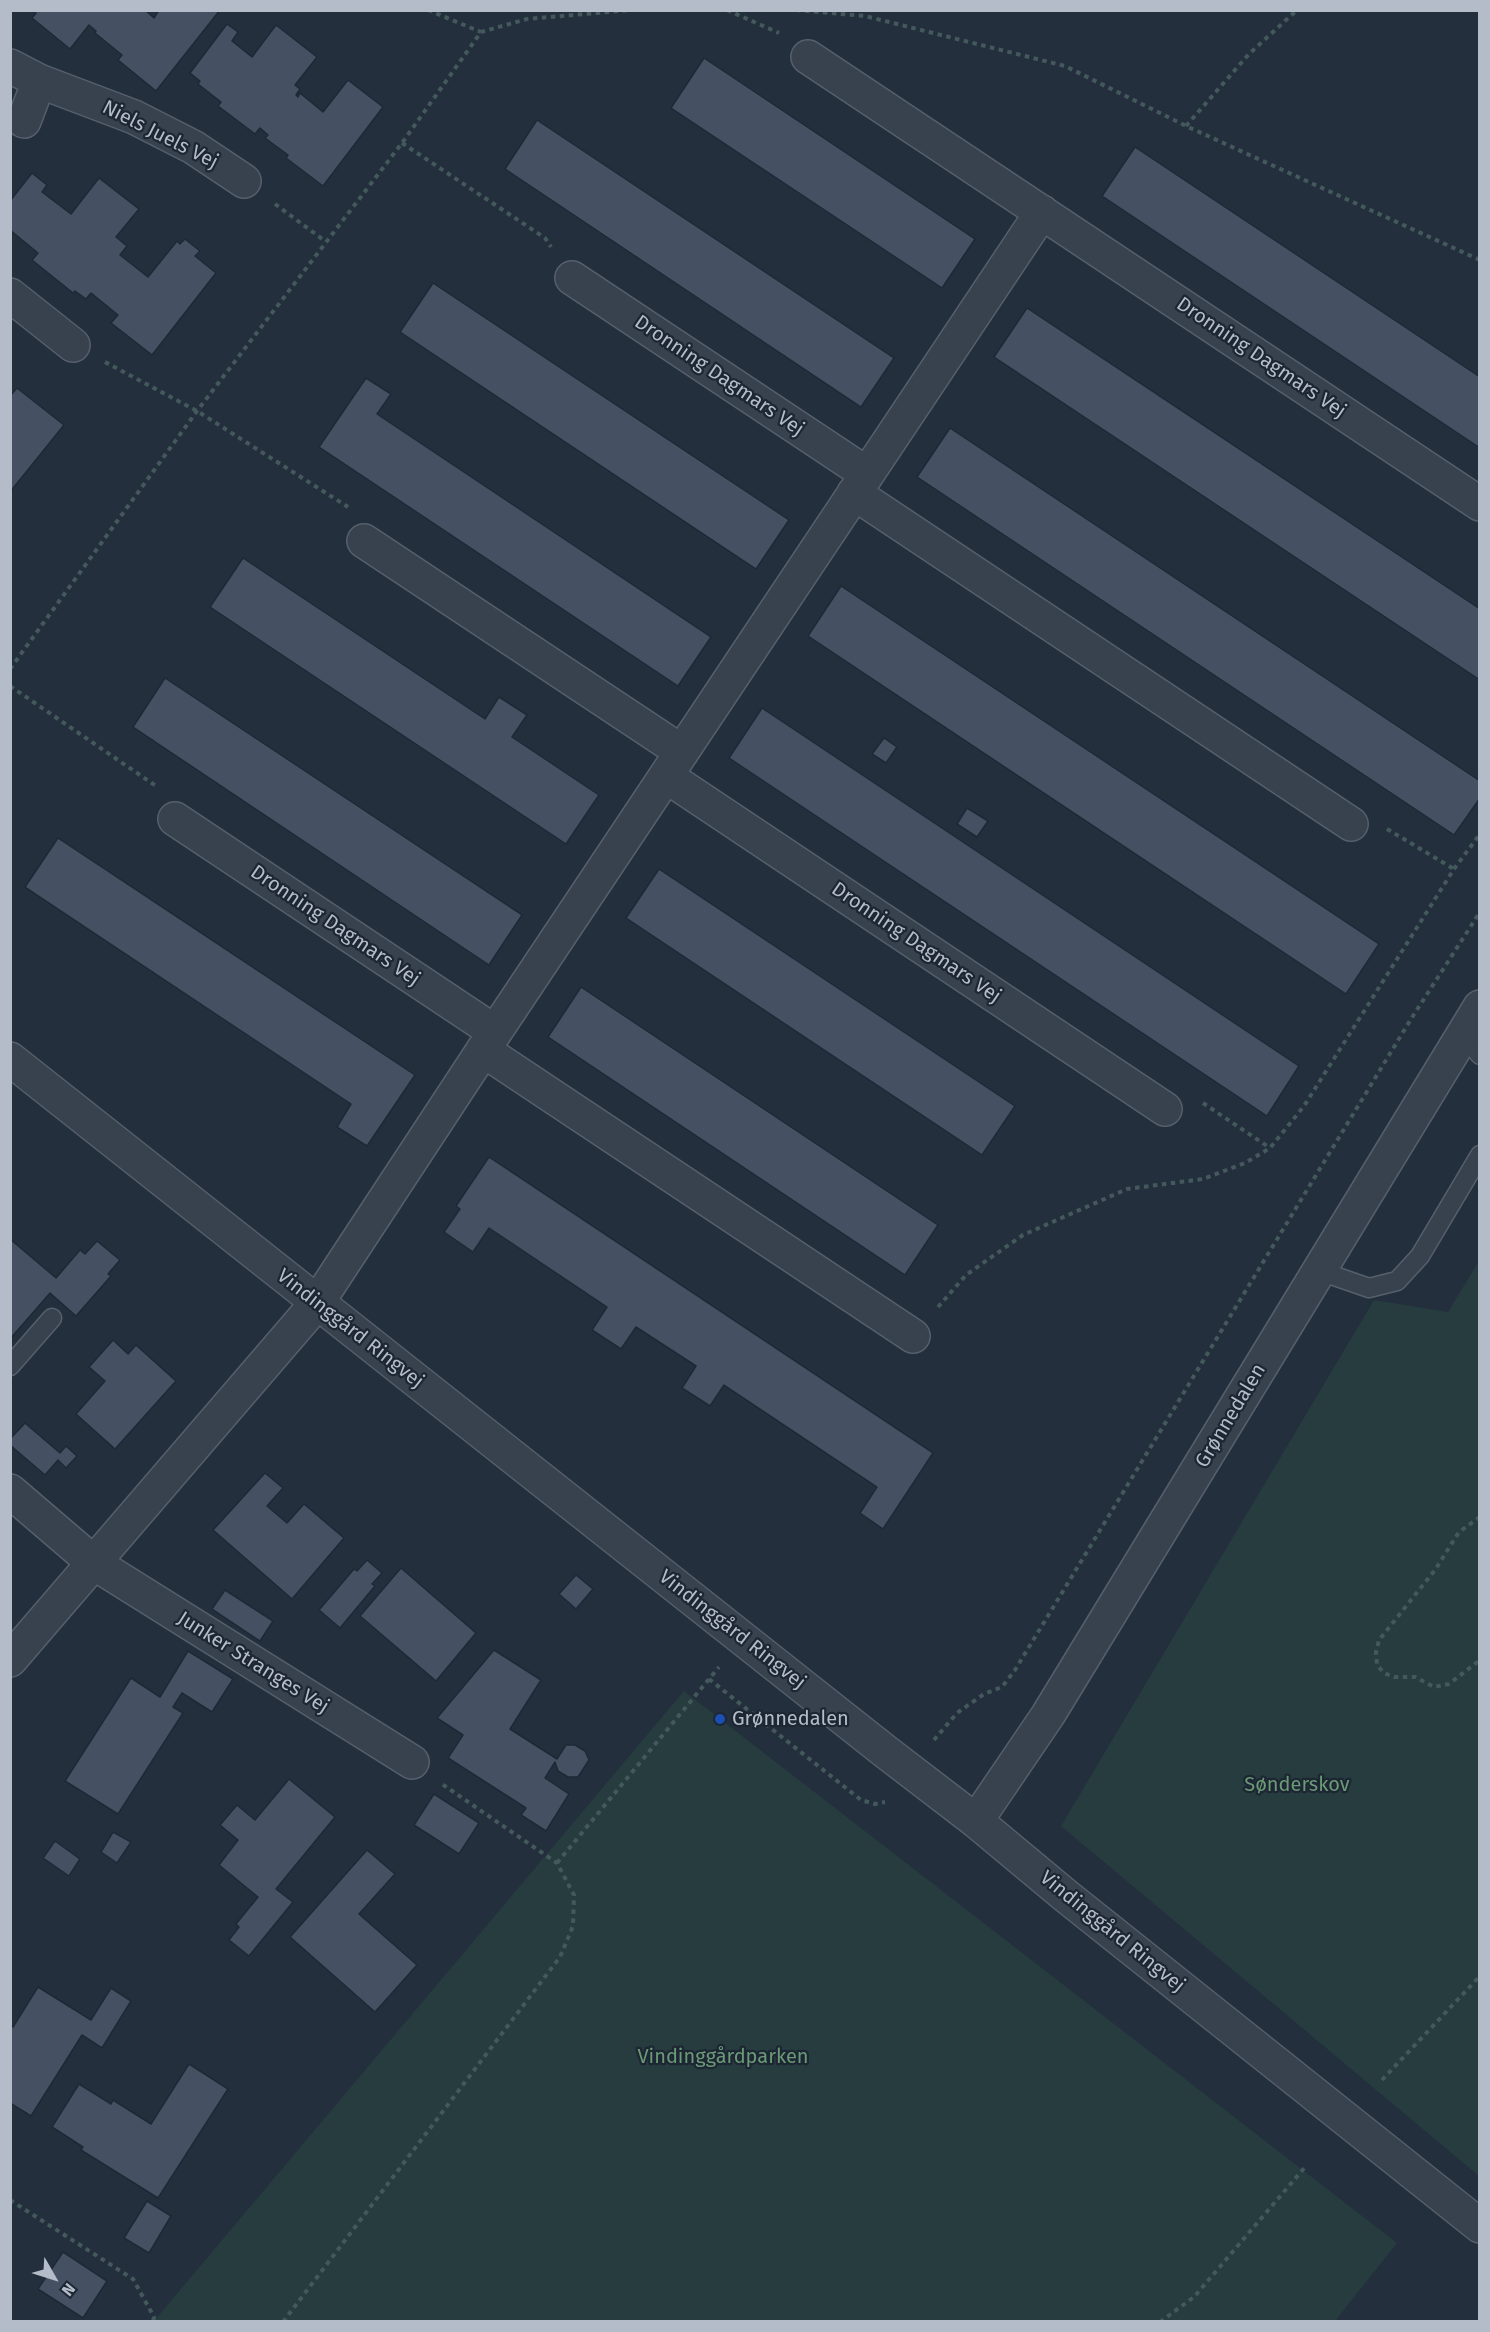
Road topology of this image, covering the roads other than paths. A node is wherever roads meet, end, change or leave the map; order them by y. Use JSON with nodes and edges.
{"nodes":[{"id":1,"x":808,"y":57,"type":"road end"},
{"id":2,"x":10,"y":66,"type":"edge"},
{"id":3,"x":39,"y":81,"type":"junction"},
{"id":4,"x":24,"y":121,"type":"dead end"},
{"id":5,"x":244,"y":181,"type":"road end"},
{"id":6,"x":1042,"y":212,"type":"junction"},
{"id":7,"x":572,"y":278,"type":"road end"},
{"id":8,"x":10,"y":296,"type":"edge"},
{"id":9,"x":73,"y":345,"type":"road end"},
{"id":10,"x":861,"y":484,"type":"junction"},
{"id":11,"x":1479,"y":504,"type":"edge"},
{"id":12,"x":364,"y":541,"type":"road end"},
{"id":13,"x":674,"y":764,"type":"junction"},
{"id":14,"x":175,"y":819,"type":"road end"},
{"id":15,"x":1351,"y":824,"type":"road end"},
{"id":16,"x":1474,"y":1032,"type":"edge"},
{"id":17,"x":489,"y":1041,"type":"junction"},
{"id":18,"x":10,"y":1059,"type":"edge"},
{"id":19,"x":1166,"y":1109,"type":"road end"},
{"id":20,"x":1479,"y":1155,"type":"edge"},
{"id":21,"x":1320,"y":1270,"type":"junction"},
{"id":22,"x":317,"y":1303,"type":"junction"},
{"id":23,"x":52,"y":1318,"type":"dead end"},
{"id":24,"x":913,"y":1336,"type":"road end"},
{"id":25,"x":10,"y":1366,"type":"edge"},
{"id":26,"x":10,"y":1491,"type":"edge"},
{"id":27,"x":94,"y":1563,"type":"junction"},
{"id":28,"x":10,"y":1660,"type":"edge"},
{"id":29,"x":412,"y":1762,"type":"road end"},
{"id":30,"x":976,"y":1821,"type":"junction"},
{"id":31,"x":1479,"y":2226,"type":"edge"}],
"edges":[{"from":1,"to":6,"type":"street","name":"Dronning Dagmars Vej"},
{"from":2,"to":3,"type":"street","name":"Niels Juels Vej"},
{"from":3,"to":4,"type":"street"},
{"from":3,"to":5,"type":"street","name":"Niels Juels Vej"},
{"from":6,"to":10,"type":"street"},
{"from":6,"to":11,"type":"street","name":"Dronning Dagmars Vej"},
{"from":7,"to":10,"type":"street","name":"Dronning Dagmars Vej"},
{"from":8,"to":9,"type":"street"},
{"from":10,"to":13,"type":"street"},
{"from":10,"to":15,"type":"street","name":"Dronning Dagmars Vej"},
{"from":12,"to":13,"type":"street","name":"Dronning Dagmars Vej"},
{"from":13,"to":17,"type":"street"},
{"from":13,"to":19,"type":"street","name":"Dronning Dagmars Vej"},
{"from":14,"to":17,"type":"street","name":"Dronning Dagmars Vej"},
{"from":16,"to":21,"type":"street","name":"Grønnedalen"},
{"from":17,"to":22,"type":"street"},
{"from":17,"to":24,"type":"street","name":"Dronning Dagmars Vej"},
{"from":18,"to":22,"type":"street","name":"Vindinggård Ringvej"},
{"from":20,"to":21,"type":"lane"},
{"from":21,"to":30,"type":"street","name":"Grønnedalen"},
{"from":22,"to":27,"type":"street"},
{"from":22,"to":30,"type":"street","name":"Vindinggård Ringvej"},
{"from":23,"to":25,"type":"lane"},
{"from":26,"to":27,"type":"street","name":"Junker Stranges Vej"},
{"from":27,"to":28,"type":"street"},
{"from":27,"to":29,"type":"street","name":"Junker Stranges Vej"},
{"from":30,"to":31,"type":"street","name":"Vindinggård Ringvej"}]}
